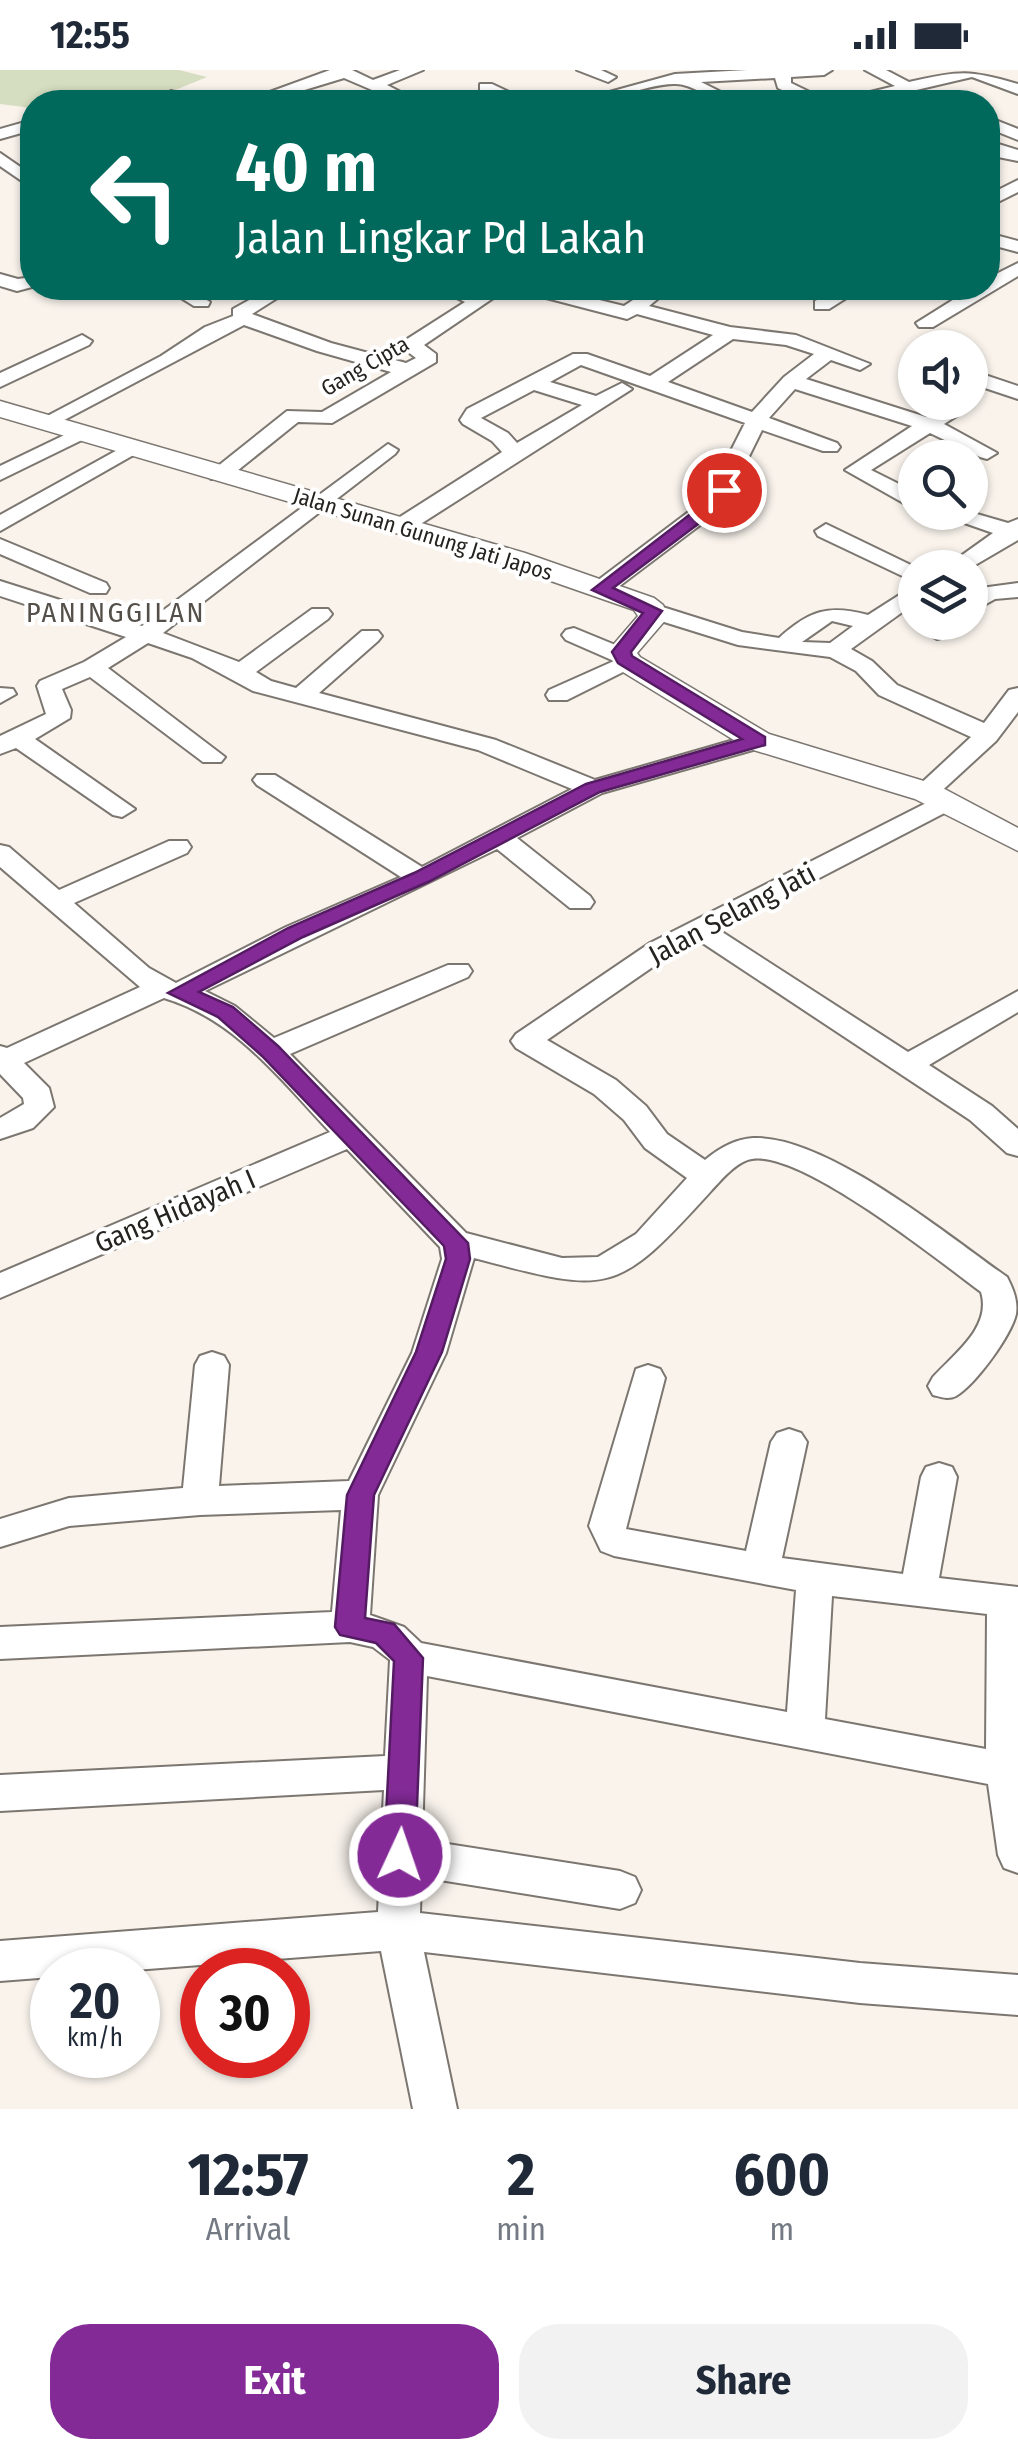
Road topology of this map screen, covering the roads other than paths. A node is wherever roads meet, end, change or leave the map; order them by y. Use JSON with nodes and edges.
{"nodes":[{"id":1,"x":416,"y":70,"type":"edge"},
{"id":2,"x":586,"y":70,"type":"edge"},
{"id":3,"x":824,"y":70,"type":"edge"},
{"id":4,"x":873,"y":70,"type":"edge"},
{"id":5,"x":977,"y":71,"type":"edge"},
{"id":6,"x":342,"y":72,"type":"edge"},
{"id":7,"x":782,"y":72,"type":"junction"},
{"id":8,"x":608,"y":76,"type":"dead end"},
{"id":9,"x":376,"y":84,"type":"junction"},
{"id":10,"x":906,"y":85,"type":"junction"},
{"id":11,"x":486,"y":86,"type":"dead end"},
{"id":12,"x":685,"y":86,"type":"junction"},
{"id":13,"x":1018,"y":89,"type":"edge"},
{"id":14,"x":287,"y":90,"type":"edge"},
{"id":15,"x":388,"y":90,"type":"edge"},
{"id":16,"x":495,"y":90,"type":"edge"},
{"id":17,"x":631,"y":90,"type":"edge"},
{"id":18,"x":696,"y":90,"type":"edge"},
{"id":19,"x":794,"y":90,"type":"edge"},
{"id":20,"x":889,"y":90,"type":"edge"},
{"id":21,"x":917,"y":90,"type":"edge"},
{"id":22,"x":197,"y":300,"type":"edge"},
{"id":23,"x":262,"y":300,"type":"edge"},
{"id":24,"x":477,"y":300,"type":"edge"},
{"id":25,"x":576,"y":300,"type":"edge"},
{"id":26,"x":646,"y":300,"type":"edge"},
{"id":27,"x":831,"y":300,"type":"edge"},
{"id":28,"x":964,"y":300,"type":"edge"},
{"id":29,"x":201,"y":302,"type":"dead end"},
{"id":30,"x":822,"y":305,"type":"dead end"},
{"id":31,"x":636,"y":308,"type":"junction"},
{"id":32,"x":244,"y":318,"type":"junction"},
{"id":33,"x":926,"y":324,"type":"dead end"},
{"id":34,"x":729,"y":333,"type":"junction"},
{"id":35,"x":82,"y":341,"type":"dead end"},
{"id":36,"x":828,"y":353,"type":"junction"},
{"id":37,"x":860,"y":364,"type":"dead end"},
{"id":38,"x":407,"y":370,"type":"junction"},
{"id":39,"x":791,"y":381,"type":"junction"},
{"id":40,"x":0,"y":382,"type":"edge"},
{"id":41,"x":531,"y":382,"type":"junction"},
{"id":42,"x":655,"y":382,"type":"junction"},
{"id":43,"x":988,"y":383,"type":"edge"},
{"id":44,"x":992,"y":384,"type":"junction"},
{"id":45,"x":988,"y":387,"type":"edge"},
{"id":46,"x":622,"y":389,"type":"dead end"},
{"id":47,"x":1018,"y":393,"type":"edge"},
{"id":48,"x":599,"y":404,"type":"junction"},
{"id":49,"x":0,"y":410,"type":"edge"},
{"id":50,"x":757,"y":419,"type":"junction"},
{"id":51,"x":941,"y":420,"type":"edge"},
{"id":52,"x":44,"y":423,"type":"junction"},
{"id":53,"x":932,"y":426,"type":"junction"},
{"id":54,"x":79,"y":434,"type":"junction"},
{"id":55,"x":908,"y":440,"type":"edge"},
{"id":56,"x":962,"y":440,"type":"edge"},
{"id":57,"x":898,"y":446,"type":"edge"},
{"id":58,"x":830,"y":447,"type":"dead end"},
{"id":59,"x":130,"y":449,"type":"junction"},
{"id":60,"x":388,"y":450,"type":"dead end"},
{"id":61,"x":523,"y":451,"type":"junction"},
{"id":62,"x":0,"y":474,"type":"edge"},
{"id":63,"x":219,"y":474,"type":"junction"},
{"id":64,"x":898,"y":491,"type":"edge"},
{"id":65,"x":318,"y":502,"type":"junction"},
{"id":66,"x":988,"y":523,"type":"edge"},
{"id":67,"x":0,"y":524,"type":"edge"},
{"id":68,"x":400,"y":527,"type":"junction"},
{"id":69,"x":1017,"y":530,"type":"edge"},
{"id":70,"x":826,"y":531,"type":"dead end"},
{"id":71,"x":0,"y":546,"type":"edge"},
{"id":72,"x":984,"y":550,"type":"edge"},
{"id":73,"x":898,"y":568,"type":"edge"},
{"id":74,"x":0,"y":588,"type":"edge"},
{"id":75,"x":98,"y":588,"type":"dead end"},
{"id":76,"x":601,"y":590,"type":"junction"},
{"id":77,"x":1018,"y":590,"type":"edge"},
{"id":78,"x":988,"y":594,"type":"edge"},
{"id":79,"x":898,"y":604,"type":"edge"},
{"id":80,"x":654,"y":611,"type":"junction"},
{"id":81,"x":320,"y":614,"type":"dead end"},
{"id":82,"x":871,"y":624,"type":"junction"},
{"id":83,"x":144,"y":635,"type":"junction"},
{"id":84,"x":574,"y":635,"type":"dead end"},
{"id":85,"x":370,"y":636,"type":"dead end"},
{"id":86,"x":786,"y":644,"type":"junction"},
{"id":87,"x":835,"y":650,"type":"junction"},
{"id":88,"x":626,"y":660,"type":"junction"},
{"id":89,"x":92,"y":667,"type":"junction"},
{"id":90,"x":242,"y":671,"type":"junction"},
{"id":91,"x":558,"y":695,"type":"dead end"},
{"id":92,"x":1018,"y":695,"type":"edge"},
{"id":93,"x":300,"y":698,"type":"junction"},
{"id":94,"x":987,"y":736,"type":"junction"},
{"id":95,"x":1018,"y":736,"type":"edge"},
{"id":96,"x":758,"y":741,"type":"junction"},
{"id":97,"x":10,"y":742,"type":"edge"},
{"id":98,"x":212,"y":757,"type":"dead end"},
{"id":99,"x":266,"y":780,"type":"dead end"},
{"id":100,"x":593,"y":788,"type":"junction"},
{"id":101,"x":937,"y":797,"type":"junction"},
{"id":102,"x":122,"y":809,"type":"dead end"},
{"id":103,"x":500,"y":838,"type":"junction"},
{"id":104,"x":1018,"y":841,"type":"edge"},
{"id":105,"x":178,"y":847,"type":"dead end"},
{"id":106,"x":4,"y":862,"type":"edge"},
{"id":107,"x":421,"y":878,"type":"junction"},
{"id":108,"x":57,"y":902,"type":"junction"},
{"id":109,"x":580,"y":902,"type":"dead end"},
{"id":110,"x":698,"y":928,"type":"junction"},
{"id":111,"x":458,"y":971,"type":"dead end"},
{"id":112,"x":171,"y":991,"type":"junction"},
{"id":113,"x":1018,"y":1000,"type":"edge"},
{"id":114,"x":270,"y":1051,"type":"junction"},
{"id":115,"x":3,"y":1058,"type":"edge"},
{"id":116,"x":908,"y":1065,"type":"junction"},
{"id":117,"x":0,"y":1129,"type":"edge"},
{"id":118,"x":350,"y":1135,"type":"junction"},
{"id":119,"x":1018,"y":1146,"type":"edge"},
{"id":120,"x":708,"y":1177,"type":"junction"},
{"id":121,"x":457,"y":1251,"type":"junction"},
{"id":122,"x":0,"y":1286,"type":"edge"},
{"id":123,"x":212,"y":1365,"type":"dead end"},
{"id":124,"x":648,"y":1378,"type":"dead end"},
{"id":125,"x":945,"y":1386,"type":"dead end"},
{"id":126,"x":789,"y":1442,"type":"dead end"},
{"id":127,"x":938,"y":1476,"type":"dead end"},
{"id":128,"x":344,"y":1496,"type":"junction"},
{"id":129,"x":200,"y":1501,"type":"junction"},
{"id":130,"x":0,"y":1533,"type":"edge"},
{"id":131,"x":761,"y":1568,"type":"junction"},
{"id":132,"x":815,"y":1579,"type":"junction"},
{"id":133,"x":918,"y":1589,"type":"junction"},
{"id":134,"x":1012,"y":1602,"type":"edge"},
{"id":135,"x":350,"y":1627,"type":"junction"},
{"id":136,"x":0,"y":1642,"type":"edge"},
{"id":137,"x":408,"y":1658,"type":"junction"},
{"id":138,"x":1012,"y":1698,"type":"edge"},
{"id":139,"x":805,"y":1732,"type":"junction"},
{"id":140,"x":1006,"y":1770,"type":"junction"},
{"id":141,"x":404,"y":1772,"type":"junction"},
{"id":142,"x":0,"y":1793,"type":"edge"},
{"id":143,"x":400,"y":1855,"type":"junction"},
{"id":144,"x":1018,"y":1856,"type":"edge"},
{"id":145,"x":620,"y":1890,"type":"dead end"},
{"id":146,"x":398,"y":1930,"type":"junction"},
{"id":147,"x":0,"y":1961,"type":"edge"},
{"id":148,"x":1018,"y":1994,"type":"edge"},
{"id":149,"x":435,"y":2109,"type":"edge"}],
"edges":[{"from":1,"to":9,"type":"street"},
{"from":2,"to":8,"type":"street"},
{"from":3,"to":7,"type":"street"},
{"from":4,"to":10,"type":"street"},
{"from":5,"to":10,"type":"street"},
{"from":5,"to":13,"type":"street"},
{"from":6,"to":9,"type":"street"},
{"from":6,"to":14,"type":"street"},
{"from":7,"to":12,"type":"street"},
{"from":7,"to":19,"type":"street"},
{"from":9,"to":15,"type":"street"},
{"from":10,"to":20,"type":"street"},
{"from":10,"to":21,"type":"street"},
{"from":11,"to":16,"type":"street"},
{"from":12,"to":17,"type":"street"},
{"from":12,"to":18,"type":"street"},
{"from":22,"to":29,"type":"street"},
{"from":23,"to":32,"type":"street"},
{"from":24,"to":38,"type":"street","name":"Gang Cipta"},
{"from":25,"to":31,"type":"street"},
{"from":26,"to":31,"type":"street"},
{"from":27,"to":30,"type":"street"},
{"from":28,"to":33,"type":"street"},
{"from":31,"to":34,"type":"street"},
{"from":32,"to":38,"type":"street"},
{"from":32,"to":52,"type":"street"},
{"from":34,"to":36,"type":"street"},
{"from":34,"to":42,"type":"street"},
{"from":35,"to":40,"type":"street"},
{"from":36,"to":37,"type":"street"},
{"from":36,"to":39,"type":"street"},
{"from":38,"to":63,"type":"street","name":"Gang Cipta"},
{"from":39,"to":50,"type":"street"},
{"from":39,"to":53,"type":"street"},
{"from":41,"to":42,"type":"street"},
{"from":41,"to":48,"type":"street"},
{"from":41,"to":61,"type":"street"},
{"from":42,"to":50,"type":"street"},
{"from":43,"to":44,"type":"street"},
{"from":44,"to":45,"type":"street"},
{"from":44,"to":47,"type":"street"},
{"from":46,"to":48,"type":"street"},
{"from":48,"to":61,"type":"street"},
{"from":49,"to":52,"type":"street","name":"Jalan Sunan Gunung Jati Japos"},
{"from":50,"to":58,"type":"street"},
{"from":50,"to":76,"type":"street"},
{"from":51,"to":53,"type":"street"},
{"from":52,"to":54,"type":"street","name":"Jalan Sunan Gunung Jati Japos"},
{"from":53,"to":55,"type":"street"},
{"from":53,"to":56,"type":"street"},
{"from":54,"to":59,"type":"street","name":"Jalan Sunan Gunung Jati Japos"},
{"from":54,"to":62,"type":"street"},
{"from":57,"to":64,"type":"street"},
{"from":59,"to":63,"type":"street","name":"Jalan Sunan Gunung Jati Japos"},
{"from":59,"to":67,"type":"street"},
{"from":60,"to":65,"type":"street"},
{"from":61,"to":68,"type":"street"},
{"from":63,"to":65,"type":"street","name":"Jalan Sunan Gunung Jati Japos"},
{"from":65,"to":68,"type":"street","name":"Jalan Sunan Gunung Jati Japos"},
{"from":65,"to":83,"type":"street"},
{"from":66,"to":69,"type":"street"},
{"from":68,"to":76,"type":"street","name":"Jalan Sunan Gunung Jati Japos"},
{"from":69,"to":72,"type":"street"},
{"from":70,"to":73,"type":"street"},
{"from":71,"to":75,"type":"street"},
{"from":74,"to":83,"type":"street"},
{"from":76,"to":80,"type":"street","name":"Jalan Sunan Gunung Jati Japos"},
{"from":77,"to":78,"type":"street"},
{"from":79,"to":82,"type":"street"},
{"from":80,"to":86,"type":"street"},
{"from":80,"to":88,"type":"street"},
{"from":81,"to":90,"type":"street"},
{"from":82,"to":86,"type":"street"},
{"from":82,"to":87,"type":"street"},
{"from":83,"to":89,"type":"street"},
{"from":83,"to":90,"type":"street"},
{"from":84,"to":88,"type":"street"},
{"from":85,"to":93,"type":"street"},
{"from":86,"to":87,"type":"street"},
{"from":87,"to":94,"type":"street"},
{"from":88,"to":91,"type":"street"},
{"from":88,"to":96,"type":"street"},
{"from":89,"to":97,"type":"street"},
{"from":89,"to":98,"type":"street"},
{"from":90,"to":93,"type":"street"},
{"from":92,"to":94,"type":"street","name":"Jalan Selang Jati"},
{"from":93,"to":100,"type":"street"},
{"from":94,"to":95,"type":"street"},
{"from":94,"to":101,"type":"street","name":"Jalan Selang Jati"},
{"from":96,"to":100,"type":"street"},
{"from":96,"to":101,"type":"street"},
{"from":97,"to":102,"type":"street"},
{"from":99,"to":107,"type":"street"},
{"from":100,"to":103,"type":"street"},
{"from":101,"to":104,"type":"street"},
{"from":101,"to":110,"type":"street","name":"Jalan Selang Jati"},
{"from":103,"to":107,"type":"street"},
{"from":103,"to":109,"type":"street"},
{"from":105,"to":108,"type":"street"},
{"from":106,"to":108,"type":"street"},
{"from":107,"to":112,"type":"street"},
{"from":108,"to":112,"type":"street"},
{"from":110,"to":116,"type":"street"},
{"from":110,"to":120,"type":"street","name":"Jalan Selang Jati"},
{"from":111,"to":114,"type":"street"},
{"from":112,"to":114,"type":"street"},
{"from":112,"to":115,"type":"street"},
{"from":113,"to":116,"type":"street"},
{"from":114,"to":118,"type":"street"},
{"from":115,"to":117,"type":"street"},
{"from":116,"to":119,"type":"street"},
{"from":118,"to":121,"type":"street"},
{"from":118,"to":122,"type":"street","name":"Gang Hidayah I"},
{"from":120,"to":121,"type":"street"},
{"from":120,"to":125,"type":"street"},
{"from":121,"to":128,"type":"street"},
{"from":123,"to":129,"type":"street"},
{"from":124,"to":131,"type":"street"},
{"from":126,"to":131,"type":"street"},
{"from":127,"to":133,"type":"street"},
{"from":128,"to":129,"type":"street"},
{"from":128,"to":135,"type":"street"},
{"from":129,"to":130,"type":"street"},
{"from":131,"to":132,"type":"street"},
{"from":132,"to":133,"type":"street"},
{"from":132,"to":139,"type":"street"},
{"from":133,"to":134,"type":"street"},
{"from":134,"to":138,"type":"street"},
{"from":135,"to":136,"type":"street"},
{"from":135,"to":137,"type":"street"},
{"from":137,"to":139,"type":"street"},
{"from":137,"to":141,"type":"street"},
{"from":138,"to":140,"type":"street"},
{"from":139,"to":140,"type":"street"},
{"from":140,"to":144,"type":"street"},
{"from":141,"to":142,"type":"street"},
{"from":141,"to":143,"type":"street"},
{"from":143,"to":145,"type":"street"},
{"from":143,"to":146,"type":"street"},
{"from":146,"to":147,"type":"street"},
{"from":146,"to":148,"type":"street"},
{"from":146,"to":149,"type":"street"}]}
